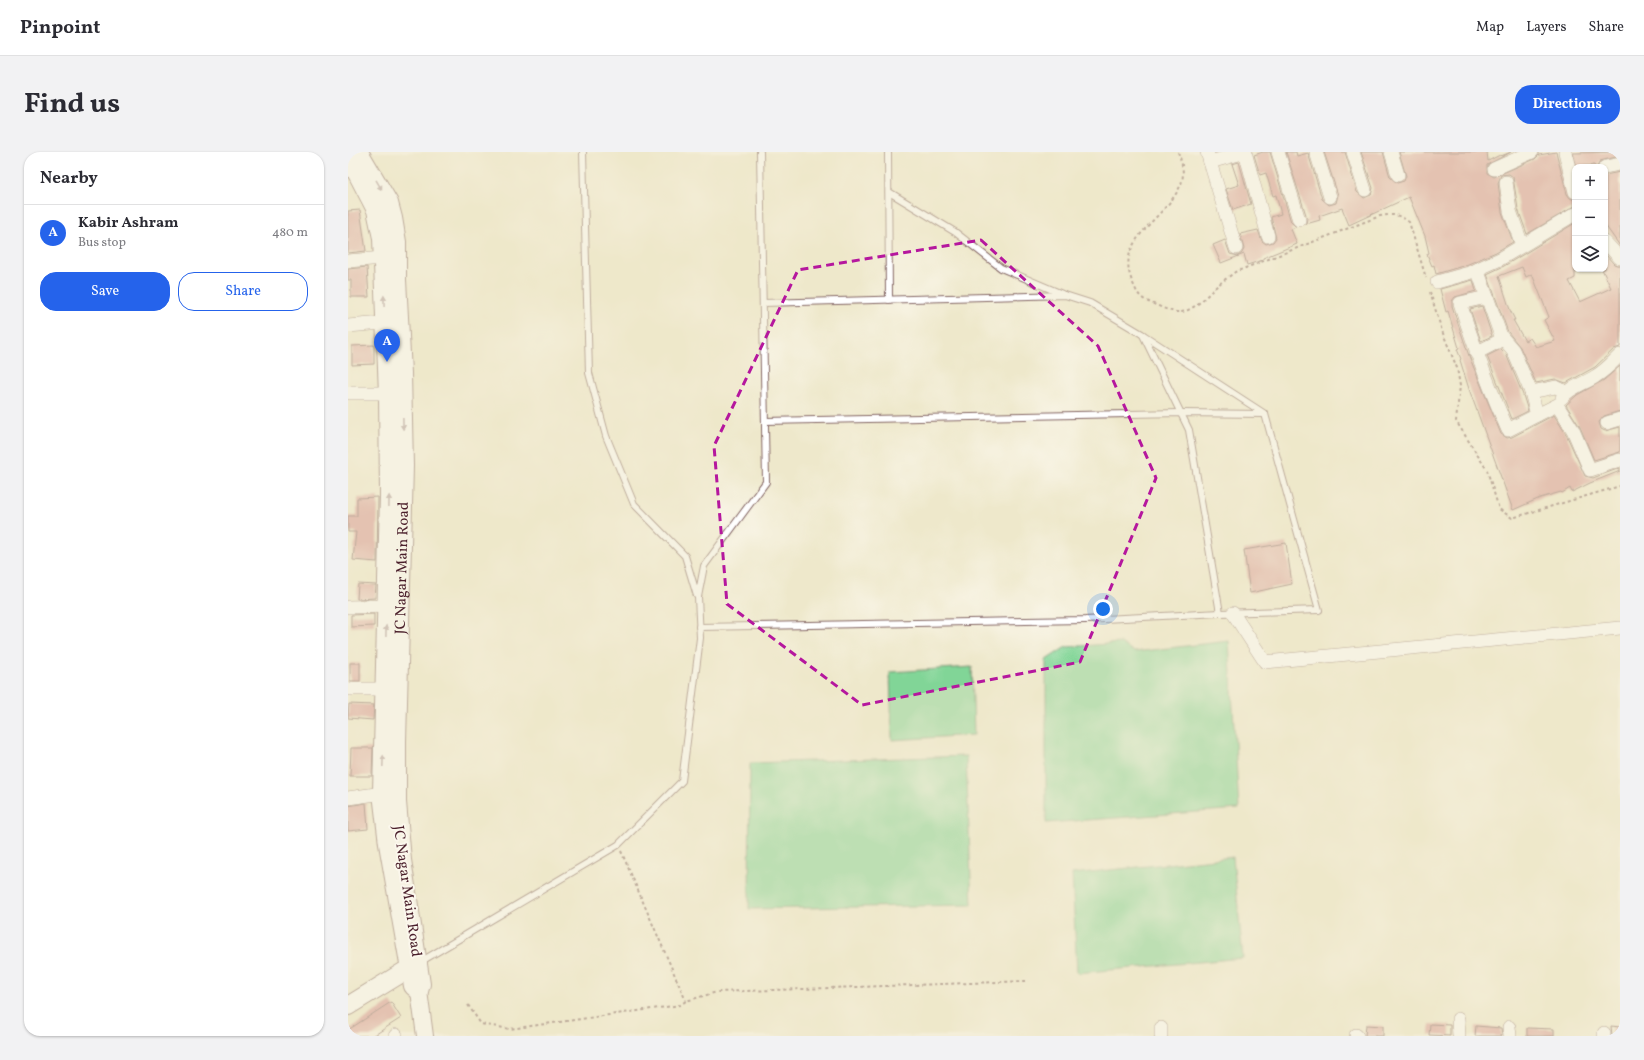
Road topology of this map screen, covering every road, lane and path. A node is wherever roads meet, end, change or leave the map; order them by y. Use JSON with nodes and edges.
{"nodes":[{"id":1,"x":359,"y":152,"type":"edge"},
{"id":2,"x":582,"y":152,"type":"edge"},
{"id":3,"x":760,"y":152,"type":"edge"},
{"id":4,"x":888,"y":152,"type":"edge"},
{"id":5,"x":1178,"y":152,"type":"edge"},
{"id":6,"x":1246,"y":152,"type":"edge"},
{"id":7,"x":1278,"y":152,"type":"edge"},
{"id":8,"x":1316,"y":152,"type":"edge"},
{"id":9,"x":1353,"y":152,"type":"edge"},
{"id":10,"x":1391,"y":152,"type":"edge"},
{"id":11,"x":1532,"y":152,"type":"edge"},
{"id":12,"x":1565,"y":152,"type":"edge"},
{"id":13,"x":348,"y":156,"type":"edge"},
{"id":14,"x":1511,"y":156,"type":"edge"},
{"id":15,"x":1208,"y":157,"type":"edge"},
{"id":16,"x":1620,"y":164,"type":"edge"},
{"id":17,"x":1608,"y":166,"type":"edge"},
{"id":18,"x":1494,"y":170,"type":"dead end"},
{"id":19,"x":1572,"y":173,"type":"edge"},
{"id":20,"x":1398,"y":175,"type":"dead end"},
{"id":21,"x":1506,"y":182,"type":"dead end"},
{"id":22,"x":1366,"y":190,"type":"dead end"},
{"id":23,"x":889,"y":192,"type":"junction"},
{"id":24,"x":1330,"y":197,"type":"dead end"},
{"id":25,"x":1572,"y":216,"type":"edge"},
{"id":26,"x":1299,"y":220,"type":"dead end"},
{"id":27,"x":1268,"y":236,"type":"dead end"},
{"id":28,"x":1522,"y":245,"type":"junction"},
{"id":29,"x":1608,"y":245,"type":"edge"},
{"id":30,"x":1236,"y":248,"type":"dead end"},
{"id":31,"x":383,"y":258,"type":"junction"},
{"id":32,"x":1620,"y":258,"type":"edge"},
{"id":33,"x":348,"y":261,"type":"edge"},
{"id":34,"x":1477,"y":269,"type":"junction"},
{"id":35,"x":1437,"y":282,"type":"dead end"},
{"id":36,"x":1065,"y":295,"type":"junction"},
{"id":37,"x":1487,"y":296,"type":"junction"},
{"id":38,"x":889,"y":300,"type":"junction"},
{"id":39,"x":763,"y":303,"type":"junction"},
{"id":40,"x":392,"y":322,"type":"junction"},
{"id":41,"x":348,"y":326,"type":"edge"},
{"id":42,"x":1142,"y":334,"type":"junction"},
{"id":43,"x":1503,"y":339,"type":"junction"},
{"id":44,"x":1476,"y":353,"type":"junction"},
{"id":45,"x":1620,"y":355,"type":"edge"},
{"id":46,"x":1531,"y":392,"type":"junction"},
{"id":47,"x":1566,"y":392,"type":"junction"},
{"id":48,"x":348,"y":393,"type":"edge"},
{"id":49,"x":395,"y":393,"type":"junction"},
{"id":50,"x":1557,"y":405,"type":"junction"},
{"id":51,"x":1181,"y":413,"type":"junction"},
{"id":52,"x":1265,"y":414,"type":"junction"},
{"id":53,"x":1538,"y":415,"type":"junction"},
{"id":54,"x":1620,"y":419,"type":"edge"},
{"id":55,"x":765,"y":421,"type":"junction"},
{"id":56,"x":1607,"y":423,"type":"dead end"},
{"id":57,"x":1620,"y":460,"type":"edge"},
{"id":58,"x":1620,"y":486,"type":"edge"},
{"id":59,"x":698,"y":597,"type":"junction"},
{"id":60,"x":393,"y":606,"type":"junction"},
{"id":61,"x":348,"y":607,"type":"edge"},
{"id":62,"x":1220,"y":613,"type":"junction"},
{"id":63,"x":1233,"y":613,"type":"junction"},
{"id":64,"x":699,"y":626,"type":"junction"},
{"id":65,"x":1620,"y":628,"type":"edge"},
{"id":66,"x":348,"y":689,"type":"edge"},
{"id":67,"x":392,"y":689,"type":"junction"},
{"id":68,"x":390,"y":792,"type":"junction"},
{"id":69,"x":348,"y":798,"type":"edge"},
{"id":70,"x":618,"y":845,"type":"junction"},
{"id":71,"x":414,"y":966,"type":"junction"},
{"id":72,"x":1026,"y":981,"type":"dead end"},
{"id":73,"x":419,"y":991,"type":"joint"},
{"id":74,"x":686,"y":1001,"type":"junction"},
{"id":75,"x":468,"y":1005,"type":"dead end"},
{"id":76,"x":348,"y":1006,"type":"edge"},
{"id":77,"x":1458,"y":1019,"type":"dead end"},
{"id":78,"x":425,"y":1036,"type":"edge"},
{"id":79,"x":1459,"y":1036,"type":"edge"}],
"edges":[{"from":1,"to":40,"type":"main road","name":"JC Nagar Main Road","one_way":true},
{"from":2,"to":59,"type":"lane"},
{"from":3,"to":39,"type":"lane"},
{"from":4,"to":23,"type":"lane"},
{"from":5,"to":58,"type":"path"},
{"from":6,"to":15,"type":"street"},
{"from":6,"to":27,"type":"street"},
{"from":7,"to":26,"type":"street"},
{"from":8,"to":24,"type":"street"},
{"from":9,"to":22,"type":"street"},
{"from":10,"to":20,"type":"street"},
{"from":11,"to":14,"type":"street"},
{"from":12,"to":19,"type":"street"},
{"from":13,"to":31,"type":"main road","name":"JC Nagar Main Road"},
{"from":14,"to":18,"type":"street"},
{"from":15,"to":30,"type":"street"},
{"from":16,"to":17,"type":"street"},
{"from":21,"to":28,"type":"street"},
{"from":23,"to":36,"type":"lane"},
{"from":23,"to":38,"type":"lane"},
{"from":25,"to":28,"type":"street"},
{"from":28,"to":34,"type":"street"},
{"from":29,"to":32,"type":"street"},
{"from":31,"to":33,"type":"street"},
{"from":40,"to":31,"type":"main road","name":"JC Nagar Main Road","one_way":true},
{"from":34,"to":35,"type":"street"},
{"from":34,"to":37,"type":"street"},
{"from":36,"to":38,"type":"lane"},
{"from":36,"to":42,"type":"lane"},
{"from":37,"to":43,"type":"street"},
{"from":37,"to":44,"type":"street"},
{"from":38,"to":39,"type":"lane"},
{"from":39,"to":55,"type":"lane"},
{"from":40,"to":41,"type":"street"},
{"from":40,"to":49,"type":"main road","name":"JC Nagar Main Road"},
{"from":42,"to":51,"type":"lane"},
{"from":42,"to":52,"type":"lane"},
{"from":43,"to":44,"type":"street"},
{"from":43,"to":46,"type":"street"},
{"from":44,"to":53,"type":"street"},
{"from":45,"to":47,"type":"street"},
{"from":46,"to":47,"type":"street"},
{"from":46,"to":53,"type":"street"},
{"from":47,"to":50,"type":"street"},
{"from":48,"to":49,"type":"street"},
{"from":49,"to":60,"type":"main road","name":"JC Nagar Main Road"},
{"from":50,"to":53,"type":"street"},
{"from":50,"to":57,"type":"street"},
{"from":51,"to":52,"type":"lane"},
{"from":51,"to":55,"type":"lane"},
{"from":51,"to":62,"type":"lane"},
{"from":52,"to":63,"type":"lane"},
{"from":54,"to":56,"type":"street"},
{"from":55,"to":59,"type":"lane"},
{"from":59,"to":64,"type":"lane"},
{"from":60,"to":61,"type":"street"},
{"from":60,"to":67,"type":"main road","name":"JC Nagar Main Road"},
{"from":62,"to":63,"type":"lane"},
{"from":62,"to":64,"type":"lane"},
{"from":63,"to":65,"type":"street"},
{"from":64,"to":70,"type":"lane"},
{"from":66,"to":67,"type":"street"},
{"from":67,"to":68,"type":"main road","name":"JC Nagar Main Road"},
{"from":68,"to":69,"type":"street"},
{"from":68,"to":71,"type":"main road","name":"JC Nagar Main Road"},
{"from":70,"to":71,"type":"lane"},
{"from":70,"to":74,"type":"path"},
{"from":71,"to":73,"type":"main road","name":"JC Nagar Main Road"},
{"from":71,"to":76,"type":"main road"},
{"from":72,"to":74,"type":"path"},
{"from":73,"to":78,"type":"street","name":"JC Nagar Main Road"},
{"from":74,"to":75,"type":"path"},
{"from":77,"to":79,"type":"street"}]}
